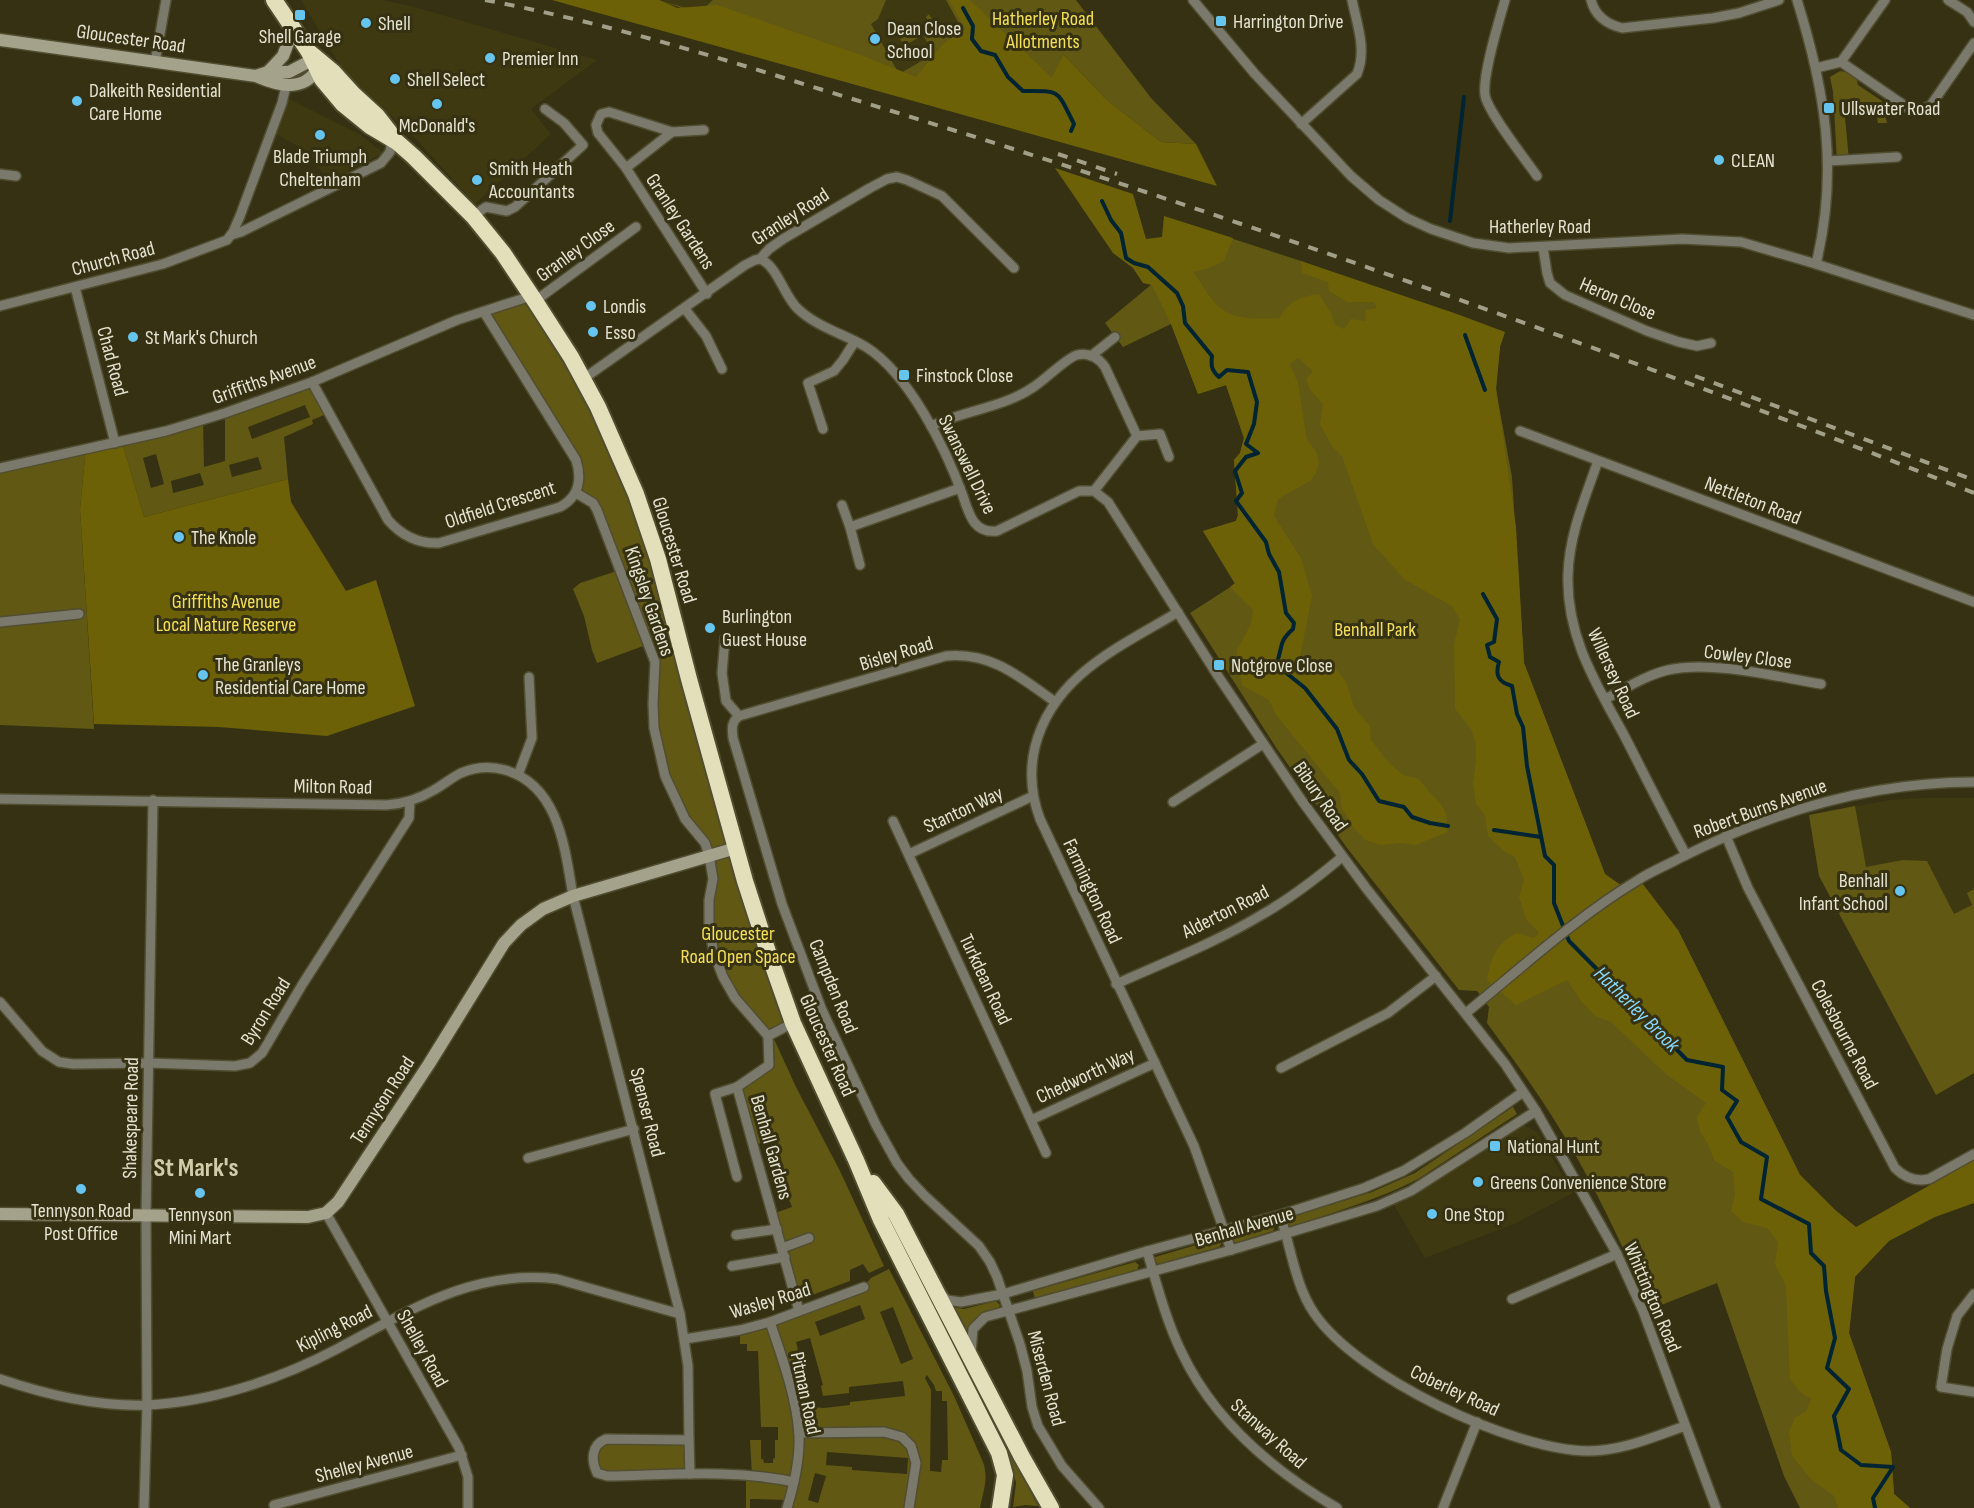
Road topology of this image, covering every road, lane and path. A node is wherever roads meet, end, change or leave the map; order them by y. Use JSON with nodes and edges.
{"nodes":[{"id":1,"x":166,"y":0,"type":"edge"},
{"id":2,"x":274,"y":0,"type":"edge"},
{"id":3,"x":1193,"y":0,"type":"edge"},
{"id":4,"x":1352,"y":0,"type":"edge"},
{"id":5,"x":1504,"y":0,"type":"edge"},
{"id":6,"x":1591,"y":0,"type":"edge"},
{"id":7,"x":1779,"y":0,"type":"edge"},
{"id":8,"x":1797,"y":0,"type":"edge"},
{"id":9,"x":1885,"y":0,"type":"edge"},
{"id":10,"x":1948,"y":0,"type":"edge"},
{"id":11,"x":1974,"y":22,"type":"edge"},
{"id":12,"x":293,"y":30,"type":"junction"},
{"id":13,"x":0,"y":40,"type":"edge"},
{"id":14,"x":1974,"y":43,"type":"edge"},
{"id":15,"x":155,"y":62,"type":"junction"},
{"id":16,"x":1841,"y":62,"type":"junction"},
{"id":17,"x":313,"y":65,"type":"junction"},
{"id":18,"x":1816,"y":68,"type":"junction"},
{"id":19,"x":262,"y":74,"type":"junction"},
{"id":20,"x":286,"y":86,"type":"junction"},
{"id":21,"x":545,"y":109,"type":"dead end"},
{"id":22,"x":1301,"y":124,"type":"junction"},
{"id":23,"x":704,"y":130,"type":"dead end"},
{"id":24,"x":672,"y":132,"type":"junction"},
{"id":25,"x":394,"y":141,"type":"junction"},
{"id":26,"x":1897,"y":157,"type":"dead end"},
{"id":27,"x":1828,"y":161,"type":"junction"},
{"id":28,"x":626,"y":168,"type":"junction"},
{"id":29,"x":0,"y":174,"type":"edge"},
{"id":30,"x":16,"y":176,"type":"dead end"},
{"id":31,"x":1537,"y":176,"type":"dead end"},
{"id":32,"x":473,"y":216,"type":"junction"},
{"id":33,"x":636,"y":227,"type":"dead end"},
{"id":34,"x":231,"y":235,"type":"junction"},
{"id":35,"x":1543,"y":247,"type":"junction"},
{"id":36,"x":760,"y":259,"type":"junction"},
{"id":37,"x":1816,"y":264,"type":"junction"},
{"id":38,"x":1014,"y":268,"type":"dead end"},
{"id":39,"x":75,"y":287,"type":"junction"},
{"id":40,"x":707,"y":294,"type":"junction"},
{"id":41,"x":533,"y":299,"type":"junction"},
{"id":42,"x":0,"y":306,"type":"edge"},
{"id":43,"x":685,"y":309,"type":"junction"},
{"id":44,"x":484,"y":312,"type":"junction"},
{"id":45,"x":1974,"y":315,"type":"edge"},
{"id":46,"x":1115,"y":337,"type":"dead end"},
{"id":47,"x":855,"y":341,"type":"junction"},
{"id":48,"x":1711,"y":344,"type":"dead end"},
{"id":49,"x":1091,"y":356,"type":"junction"},
{"id":50,"x":722,"y":369,"type":"dead end"},
{"id":51,"x":583,"y":379,"type":"junction"},
{"id":52,"x":312,"y":382,"type":"junction"},
{"id":53,"x":931,"y":426,"type":"junction"},
{"id":54,"x":823,"y":429,"type":"dead end"},
{"id":55,"x":1520,"y":431,"type":"dead end"},
{"id":56,"x":1137,"y":436,"type":"junction"},
{"id":57,"x":116,"y":443,"type":"junction"},
{"id":58,"x":1169,"y":457,"type":"dead end"},
{"id":59,"x":1598,"y":461,"type":"junction"},
{"id":60,"x":0,"y":468,"type":"edge"},
{"id":61,"x":960,"y":488,"type":"junction"},
{"id":62,"x":1094,"y":491,"type":"junction"},
{"id":63,"x":576,"y":493,"type":"junction"},
{"id":64,"x":842,"y":505,"type":"dead end"},
{"id":65,"x":850,"y":527,"type":"junction"},
{"id":66,"x":860,"y":566,"type":"dead end"},
{"id":67,"x":1974,"y":602,"type":"edge"},
{"id":68,"x":1178,"y":612,"type":"junction"},
{"id":69,"x":79,"y":614,"type":"dead end"},
{"id":70,"x":0,"y":622,"type":"edge"},
{"id":71,"x":725,"y":638,"type":"dead end"},
{"id":72,"x":529,"y":677,"type":"dead end"},
{"id":73,"x":1821,"y":684,"type":"dead end"},
{"id":74,"x":1605,"y":699,"type":"junction"},
{"id":75,"x":1055,"y":702,"type":"junction"},
{"id":76,"x":739,"y":716,"type":"junction"},
{"id":77,"x":1263,"y":744,"type":"junction"},
{"id":78,"x":518,"y":775,"type":"junction"},
{"id":79,"x":1974,"y":783,"type":"edge"},
{"id":80,"x":1033,"y":796,"type":"junction"},
{"id":81,"x":0,"y":799,"type":"edge"},
{"id":82,"x":153,"y":800,"type":"junction"},
{"id":83,"x":410,"y":801,"type":"junction"},
{"id":84,"x":1173,"y":802,"type":"dead end"},
{"id":85,"x":893,"y":821,"type":"dead end"},
{"id":86,"x":1726,"y":836,"type":"junction"},
{"id":87,"x":736,"y":848,"type":"junction"},
{"id":88,"x":909,"y":854,"type":"junction"},
{"id":89,"x":709,"y":855,"type":"junction"},
{"id":90,"x":1686,"y":855,"type":"junction"},
{"id":91,"x":1342,"y":857,"type":"junction"},
{"id":92,"x":573,"y":896,"type":"junction"},
{"id":93,"x":1436,"y":976,"type":"junction"},
{"id":94,"x":1116,"y":984,"type":"junction"},
{"id":95,"x":0,"y":1002,"type":"edge"},
{"id":96,"x":1466,"y":1013,"type":"junction"},
{"id":97,"x":793,"y":1023,"type":"junction"},
{"id":98,"x":768,"y":1036,"type":"junction"},
{"id":99,"x":149,"y":1063,"type":"junction"},
{"id":100,"x":1155,"y":1063,"type":"junction"},
{"id":101,"x":1281,"y":1068,"type":"dead end"},
{"id":102,"x":737,"y":1087,"type":"junction"},
{"id":103,"x":1523,"y":1092,"type":"junction"},
{"id":104,"x":1536,"y":1111,"type":"junction"},
{"id":105,"x":1031,"y":1120,"type":"junction"},
{"id":106,"x":634,"y":1130,"type":"junction"},
{"id":107,"x":1047,"y":1153,"type":"dead end"},
{"id":108,"x":1974,"y":1154,"type":"edge"},
{"id":109,"x":528,"y":1158,"type":"dead end"},
{"id":110,"x":856,"y":1160,"type":"junction"},
{"id":111,"x":737,"y":1177,"type":"dead end"},
{"id":112,"x":326,"y":1213,"type":"junction"},
{"id":113,"x":0,"y":1214,"type":"edge"},
{"id":114,"x":146,"y":1215,"type":"junction"},
{"id":115,"x":1280,"y":1215,"type":"junction"},
{"id":116,"x":777,"y":1229,"type":"junction"},
{"id":117,"x":1224,"y":1231,"type":"junction"},
{"id":118,"x":1286,"y":1234,"type":"junction"},
{"id":119,"x":736,"y":1235,"type":"dead end"},
{"id":120,"x":809,"y":1238,"type":"dead end"},
{"id":121,"x":1231,"y":1250,"type":"junction"},
{"id":122,"x":1147,"y":1251,"type":"junction"},
{"id":123,"x":783,"y":1252,"type":"junction"},
{"id":124,"x":1617,"y":1254,"type":"junction"},
{"id":125,"x":732,"y":1266,"type":"dead end"},
{"id":126,"x":1152,"y":1270,"type":"junction"},
{"id":127,"x":864,"y":1287,"type":"dead end"},
{"id":128,"x":935,"y":1289,"type":"junction"},
{"id":129,"x":1003,"y":1294,"type":"junction"},
{"id":130,"x":1974,"y":1294,"type":"edge"},
{"id":131,"x":1512,"y":1299,"type":"dead end"},
{"id":132,"x":799,"y":1311,"type":"junction"},
{"id":133,"x":1009,"y":1311,"type":"junction"},
{"id":134,"x":680,"y":1314,"type":"junction"},
{"id":135,"x":387,"y":1321,"type":"junction"},
{"id":136,"x":770,"y":1322,"type":"junction"},
{"id":137,"x":685,"y":1339,"type":"junction"},
{"id":138,"x":971,"y":1358,"type":"junction"},
{"id":139,"x":0,"y":1378,"type":"edge"},
{"id":140,"x":1941,"y":1387,"type":"junction"},
{"id":141,"x":1974,"y":1392,"type":"edge"},
{"id":142,"x":1940,"y":1397,"type":"dead end"},
{"id":143,"x":147,"y":1405,"type":"junction"},
{"id":144,"x":1477,"y":1422,"type":"junction"},
{"id":145,"x":1685,"y":1426,"type":"junction"},
{"id":146,"x":799,"y":1433,"type":"junction"},
{"id":147,"x":689,"y":1440,"type":"junction"},
{"id":148,"x":462,"y":1455,"type":"junction"},
{"id":149,"x":690,"y":1474,"type":"junction"},
{"id":150,"x":794,"y":1482,"type":"junction"},
{"id":151,"x":274,"y":1505,"type":"dead end"},
{"id":152,"x":144,"y":1508,"type":"edge"},
{"id":153,"x":468,"y":1508,"type":"edge"},
{"id":154,"x":787,"y":1508,"type":"edge"},
{"id":155,"x":909,"y":1508,"type":"edge"},
{"id":156,"x":1000,"y":1508,"type":"edge"},
{"id":157,"x":1051,"y":1508,"type":"edge"},
{"id":158,"x":1098,"y":1508,"type":"edge"},
{"id":159,"x":1337,"y":1508,"type":"edge"},
{"id":160,"x":1443,"y":1508,"type":"edge"},
{"id":161,"x":1716,"y":1508,"type":"edge"}],
"edges":[{"from":1,"to":15,"type":"street"},
{"from":2,"to":12,"type":"highway"},
{"from":3,"to":22,"type":"street","name":"Hatherley Road"},
{"from":4,"to":22,"type":"street"},
{"from":5,"to":31,"type":"street"},
{"from":6,"to":7,"type":"street"},
{"from":8,"to":18,"type":"street"},
{"from":9,"to":16,"type":"street"},
{"from":10,"to":11,"type":"street"},
{"from":12,"to":17,"type":"highway"},
{"from":12,"to":19,"type":"street"},
{"from":13,"to":15,"type":"street","name":"Gloucester Road"},
{"from":14,"to":16,"type":"street"},
{"from":15,"to":19,"type":"street","name":"Gloucester Road"},
{"from":16,"to":18,"type":"street"},
{"from":17,"to":19,"type":"street","name":"Gloucester Road"},
{"from":17,"to":20,"type":"street"},
{"from":17,"to":25,"type":"highway","name":"Gloucester Road"},
{"from":17,"to":25,"type":"highway","name":"Gloucester Road"},
{"from":18,"to":27,"type":"street"},
{"from":19,"to":20,"type":"street","name":"Gloucester Road"},
{"from":20,"to":34,"type":"street"},
{"from":21,"to":32,"type":"street"},
{"from":22,"to":35,"type":"street","name":"Hatherley Road"},
{"from":23,"to":24,"type":"street","name":"Granley Gardens"},
{"from":24,"to":28,"type":"street","name":"Granley Gardens"},
{"from":24,"to":28,"type":"street","name":"Granley Gardens"},
{"from":25,"to":32,"type":"highway","name":"Gloucester Road"},
{"from":25,"to":34,"type":"street","name":"Church Road"},
{"from":26,"to":27,"type":"street"},
{"from":27,"to":37,"type":"street"},
{"from":28,"to":40,"type":"street","name":"Granley Gardens"},
{"from":29,"to":30,"type":"street"},
{"from":32,"to":41,"type":"highway","name":"Gloucester Road"},
{"from":33,"to":41,"type":"street","name":"Granley Close"},
{"from":34,"to":39,"type":"street","name":"Church Road"},
{"from":35,"to":37,"type":"street","name":"Hatherley Road"},
{"from":35,"to":48,"type":"street","name":"Heron Close"},
{"from":36,"to":38,"type":"street","name":"Granley Road"},
{"from":36,"to":40,"type":"street","name":"Granley Road"},
{"from":36,"to":47,"type":"street","name":"Swanswell Drive"},
{"from":37,"to":45,"type":"street","name":"Hatherley Road"},
{"from":39,"to":42,"type":"street","name":"Church Road"},
{"from":39,"to":57,"type":"street","name":"Chad Road"},
{"from":40,"to":43,"type":"street","name":"Granley Road"},
{"from":41,"to":44,"type":"street","name":"Griffiths Avenue"},
{"from":41,"to":51,"type":"highway","name":"Gloucester Road"},
{"from":43,"to":50,"type":"street"},
{"from":43,"to":51,"type":"street","name":"Granley Road"},
{"from":44,"to":52,"type":"street","name":"Griffiths Avenue"},
{"from":44,"to":63,"type":"street","name":"Oldfield Crescent"},
{"from":46,"to":49,"type":"street"},
{"from":47,"to":53,"type":"street","name":"Swanswell Drive"},
{"from":47,"to":54,"type":"street"},
{"from":49,"to":53,"type":"street"},
{"from":49,"to":56,"type":"street"},
{"from":51,"to":87,"type":"highway","name":"Gloucester Road"},
{"from":52,"to":57,"type":"street","name":"Griffiths Avenue"},
{"from":52,"to":63,"type":"street","name":"Oldfield Crescent"},
{"from":53,"to":61,"type":"street","name":"Swanswell Drive"},
{"from":55,"to":59,"type":"street","name":"Nettleton Road"},
{"from":56,"to":58,"type":"street"},
{"from":56,"to":62,"type":"street"},
{"from":57,"to":60,"type":"street","name":"Griffiths Avenue"},
{"from":59,"to":67,"type":"street","name":"Nettleton Road"},
{"from":59,"to":74,"type":"street","name":"Willersey Road"},
{"from":61,"to":62,"type":"street","name":"Swanswell Drive"},
{"from":61,"to":65,"type":"street"},
{"from":62,"to":68,"type":"street","name":"Bibury Road"},
{"from":63,"to":89,"type":"street","name":"Kingsley Gardens"},
{"from":64,"to":65,"type":"street"},
{"from":65,"to":66,"type":"street"},
{"from":68,"to":75,"type":"street","name":"Farmington Road"},
{"from":68,"to":77,"type":"street","name":"Bibury Road"},
{"from":69,"to":70,"type":"street"},
{"from":71,"to":76,"type":"street"},
{"from":72,"to":78,"type":"street"},
{"from":73,"to":74,"type":"street","name":"Cowley Close"},
{"from":74,"to":90,"type":"street","name":"Willersey Road"},
{"from":75,"to":76,"type":"street","name":"Bisley Road"},
{"from":75,"to":80,"type":"street","name":"Farmington Road"},
{"from":76,"to":129,"type":"street","name":"Campden Road"},
{"from":77,"to":84,"type":"street"},
{"from":77,"to":91,"type":"street","name":"Bibury Road"},
{"from":78,"to":83,"type":"street","name":"Milton Road"},
{"from":78,"to":92,"type":"street","name":"Milton Road"},
{"from":79,"to":86,"type":"street","name":"Robert Burns Avenue"},
{"from":80,"to":88,"type":"street","name":"Stanton Way"},
{"from":80,"to":94,"type":"street","name":"Farmington Road"},
{"from":81,"to":82,"type":"street","name":"Milton Road"},
{"from":82,"to":83,"type":"street","name":"Milton Road"},
{"from":82,"to":99,"type":"street","name":"Shakespeare Road"},
{"from":83,"to":99,"type":"street","name":"Byron Road"},
{"from":85,"to":88,"type":"street","name":"Turkdean Road"},
{"from":86,"to":90,"type":"street","name":"Robert Burns Avenue"},
{"from":86,"to":108,"type":"street","name":"Colesbourne Road"},
{"from":87,"to":89,"type":"street","name":"Tennyson Road"},
{"from":87,"to":97,"type":"highway","name":"Gloucester Road"},
{"from":88,"to":105,"type":"street","name":"Turkdean Road"},
{"from":89,"to":92,"type":"street","name":"Tennyson Road"},
{"from":89,"to":98,"type":"street","name":"Kingsley Gardens"},
{"from":90,"to":96,"type":"street","name":"Robert Burns Avenue"},
{"from":91,"to":93,"type":"street","name":"Bibury Road"},
{"from":91,"to":94,"type":"street","name":"Alderton Road"},
{"from":92,"to":106,"type":"street","name":"Spenser Road"},
{"from":92,"to":112,"type":"street","name":"Tennyson Road"},
{"from":93,"to":96,"type":"street","name":"Bibury Road"},
{"from":93,"to":101,"type":"street"},
{"from":94,"to":100,"type":"street","name":"Farmington Road"},
{"from":95,"to":99,"type":"street","name":"Byron Road"},
{"from":96,"to":103,"type":"street","name":"Bibury Road"},
{"from":97,"to":98,"type":"street"},
{"from":97,"to":110,"type":"highway","name":"Gloucester Road"},
{"from":98,"to":102,"type":"street","name":"Benhall Gardens"},
{"from":99,"to":114,"type":"street","name":"Shakespeare Road"},
{"from":100,"to":105,"type":"street","name":"Chedworth Way"},
{"from":100,"to":117,"type":"street","name":"Farmington Road"},
{"from":102,"to":111,"type":"street"},
{"from":102,"to":116,"type":"street","name":"Benhall Gardens"},
{"from":103,"to":104,"type":"street","name":"Bibury Road"},
{"from":103,"to":115,"type":"street","name":"Benhall Avenue"},
{"from":104,"to":118,"type":"street","name":"Benhall Avenue"},
{"from":104,"to":124,"type":"street","name":"Whittington Road"},
{"from":105,"to":107,"type":"street","name":"Turkdean Road"},
{"from":106,"to":109,"type":"street"},
{"from":106,"to":134,"type":"street","name":"Spenser Road"},
{"from":110,"to":128,"type":"highway","name":"Gloucester Road"},
{"from":110,"to":156,"type":"highway","name":"Gloucester Road"},
{"from":112,"to":114,"type":"street"},
{"from":112,"to":135,"type":"street","name":"Shelley Road"},
{"from":113,"to":114,"type":"street"},
{"from":114,"to":143,"type":"street","name":"Shakespeare Road"},
{"from":115,"to":117,"type":"street","name":"Benhall Avenue"},
{"from":115,"to":118,"type":"street","name":"Coberley Road"},
{"from":116,"to":119,"type":"street"},
{"from":116,"to":123,"type":"street","name":"Benhall Gardens"},
{"from":117,"to":121,"type":"street","name":"Farmington Road"},
{"from":117,"to":122,"type":"street","name":"Benhall Avenue"},
{"from":118,"to":121,"type":"street","name":"Benhall Avenue"},
{"from":118,"to":144,"type":"street","name":"Coberley Road"},
{"from":120,"to":123,"type":"street"},
{"from":121,"to":126,"type":"street","name":"Benhall Avenue"},
{"from":122,"to":126,"type":"street","name":"Stanway Road"},
{"from":122,"to":129,"type":"street","name":"Benhall Avenue"},
{"from":123,"to":125,"type":"street"},
{"from":123,"to":132,"type":"street","name":"Benhall Gardens"},
{"from":124,"to":131,"type":"street"},
{"from":124,"to":145,"type":"street","name":"Whittington Road"},
{"from":126,"to":133,"type":"street","name":"Benhall Avenue"},
{"from":126,"to":159,"type":"street","name":"Stanway Road"},
{"from":127,"to":132,"type":"street","name":"Wasley Road"},
{"from":128,"to":129,"type":"street","name":"Benhall Avenue"},
{"from":128,"to":138,"type":"highway","name":"Gloucester Road"},
{"from":129,"to":133,"type":"street","name":"Campden Road"},
{"from":130,"to":140,"type":"street"},
{"from":132,"to":136,"type":"street","name":"Wasley Road"},
{"from":133,"to":138,"type":"street","name":"Benhall Avenue"},
{"from":133,"to":158,"type":"street","name":"Miserden Road"},
{"from":134,"to":135,"type":"street","name":"Kipling Road"},
{"from":134,"to":137,"type":"street","name":"Spenser Road"},
{"from":135,"to":143,"type":"street","name":"Kipling Road"},
{"from":135,"to":148,"type":"street","name":"Shelley Road"},
{"from":136,"to":137,"type":"street","name":"Wasley Road"},
{"from":136,"to":146,"type":"street","name":"Pitman Road"},
{"from":137,"to":147,"type":"street","name":"Spenser Road"},
{"from":138,"to":157,"type":"highway","name":"Gloucester Road"},
{"from":139,"to":143,"type":"street","name":"Kipling Road"},
{"from":140,"to":141,"type":"street"},
{"from":140,"to":142,"type":"street"},
{"from":143,"to":152,"type":"street","name":"Shakespeare Road"},
{"from":144,"to":145,"type":"street","name":"Coberley Road"},
{"from":144,"to":160,"type":"street"},
{"from":145,"to":161,"type":"street","name":"Whittington Road"},
{"from":146,"to":150,"type":"street","name":"Pitman Road"},
{"from":146,"to":155,"type":"street"},
{"from":147,"to":149,"type":"street","name":"Spenser Road"},
{"from":147,"to":149,"type":"street"},
{"from":148,"to":151,"type":"street","name":"Shelley Avenue"},
{"from":148,"to":153,"type":"street","name":"Shelley Road"},
{"from":149,"to":150,"type":"street"},
{"from":150,"to":154,"type":"street","name":"Pitman Road"}]}
